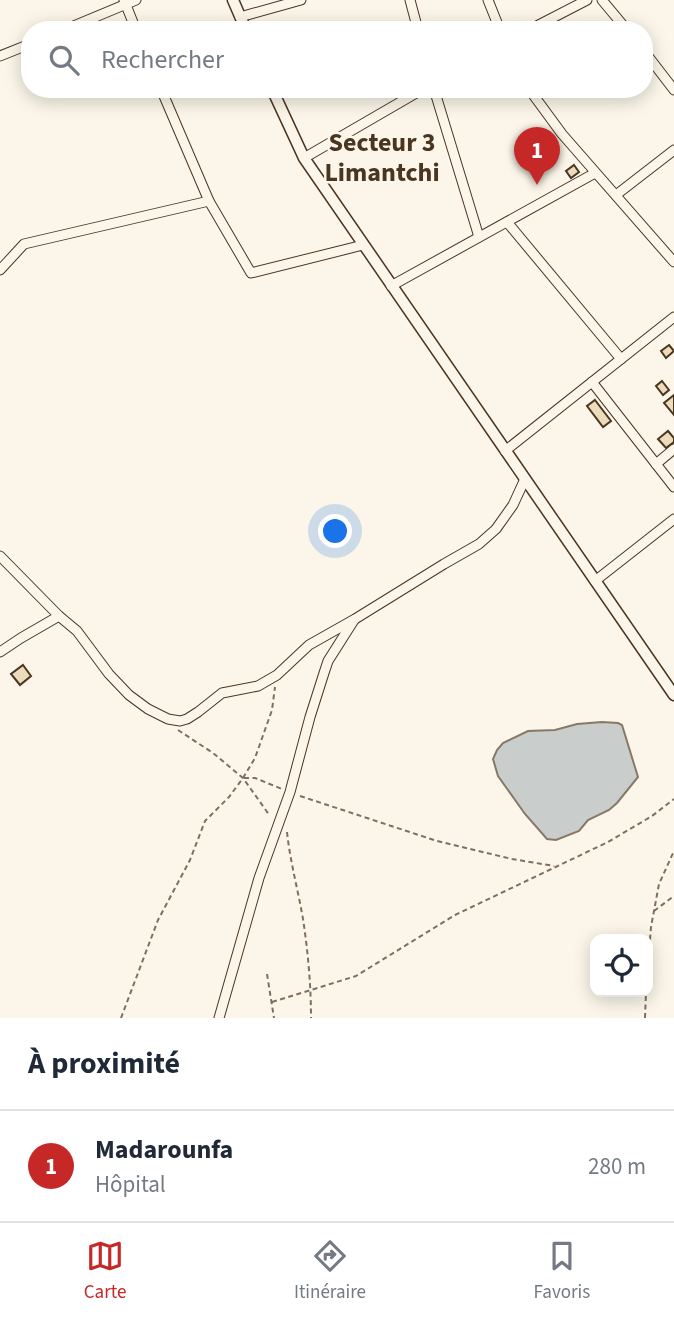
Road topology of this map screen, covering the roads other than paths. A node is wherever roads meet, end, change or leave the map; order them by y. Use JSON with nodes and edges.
{"nodes":[{"id":1,"x":135,"y":0,"type":"edge"},
{"id":2,"x":233,"y":0,"type":"edge"},
{"id":3,"x":301,"y":0,"type":"edge"},
{"id":4,"x":410,"y":0,"type":"edge"},
{"id":5,"x":488,"y":0,"type":"edge"},
{"id":6,"x":587,"y":0,"type":"edge"},
{"id":7,"x":601,"y":0,"type":"edge"},
{"id":8,"x":124,"y":2,"type":"edge"},
{"id":9,"x":240,"y":17,"type":"junction"},
{"id":10,"x":83,"y":21,"type":"edge"},
{"id":11,"x":132,"y":21,"type":"edge"},
{"id":12,"x":242,"y":21,"type":"edge"},
{"id":13,"x":416,"y":21,"type":"edge"},
{"id":14,"x":496,"y":21,"type":"edge"},
{"id":15,"x":546,"y":21,"type":"edge"},
{"id":16,"x":619,"y":21,"type":"edge"},
{"id":17,"x":21,"y":48,"type":"edge"},
{"id":18,"x":0,"y":56,"type":"edge"},
{"id":19,"x":653,"y":63,"type":"edge"},
{"id":20,"x":674,"y":90,"type":"edge"},
{"id":21,"x":165,"y":98,"type":"edge"},
{"id":22,"x":276,"y":98,"type":"edge"},
{"id":23,"x":408,"y":98,"type":"edge"},
{"id":24,"x":437,"y":98,"type":"edge"},
{"id":25,"x":536,"y":98,"type":"edge"},
{"id":26,"x":674,"y":150,"type":"edge"},
{"id":27,"x":304,"y":159,"type":"junction"},
{"id":28,"x":595,"y":173,"type":"junction"},
{"id":29,"x":616,"y":195,"type":"junction"},
{"id":30,"x":209,"y":201,"type":"junction"},
{"id":31,"x":507,"y":222,"type":"junction"},
{"id":32,"x":479,"y":237,"type":"junction"},
{"id":33,"x":363,"y":245,"type":"junction"},
{"id":34,"x":674,"y":262,"type":"edge"},
{"id":35,"x":0,"y":270,"type":"edge"},
{"id":36,"x":391,"y":286,"type":"junction"},
{"id":37,"x":674,"y":317,"type":"edge"},
{"id":38,"x":621,"y":359,"type":"junction"},
{"id":39,"x":592,"y":382,"type":"junction"},
{"id":40,"x":674,"y":449,"type":"edge"},
{"id":41,"x":505,"y":451,"type":"junction"},
{"id":42,"x":656,"y":464,"type":"junction"},
{"id":43,"x":525,"y":479,"type":"junction"},
{"id":44,"x":674,"y":487,"type":"edge"},
{"id":45,"x":674,"y":519,"type":"edge"},
{"id":46,"x":0,"y":556,"type":"edge"},
{"id":47,"x":595,"y":581,"type":"junction"},
{"id":48,"x":60,"y":616,"type":"junction"},
{"id":49,"x":355,"y":619,"type":"junction"},
{"id":50,"x":0,"y":652,"type":"edge"},
{"id":51,"x":674,"y":695,"type":"edge"},
{"id":52,"x":219,"y":1018,"type":"edge"}],
"edges":[{"from":1,"to":8,"type":"street"},
{"from":2,"to":9,"type":"street"},
{"from":3,"to":9,"type":"street"},
{"from":4,"to":13,"type":"street"},
{"from":5,"to":14,"type":"street"},
{"from":6,"to":15,"type":"street"},
{"from":7,"to":16,"type":"street"},
{"from":8,"to":10,"type":"street"},
{"from":8,"to":11,"type":"street"},
{"from":9,"to":12,"type":"street"},
{"from":17,"to":18,"type":"street"},
{"from":19,"to":20,"type":"street"},
{"from":21,"to":30,"type":"street"},
{"from":22,"to":27,"type":"street"},
{"from":23,"to":27,"type":"street"},
{"from":24,"to":32,"type":"street"},
{"from":25,"to":28,"type":"street"},
{"from":26,"to":29,"type":"street"},
{"from":27,"to":33,"type":"street"},
{"from":28,"to":29,"type":"street"},
{"from":28,"to":31,"type":"street"},
{"from":29,"to":34,"type":"street"},
{"from":30,"to":33,"type":"street"},
{"from":30,"to":35,"type":"street"},
{"from":31,"to":32,"type":"street"},
{"from":31,"to":38,"type":"street"},
{"from":32,"to":36,"type":"street"},
{"from":33,"to":36,"type":"street"},
{"from":36,"to":41,"type":"street"},
{"from":37,"to":38,"type":"street"},
{"from":38,"to":39,"type":"street"},
{"from":39,"to":41,"type":"street"},
{"from":39,"to":42,"type":"street"},
{"from":40,"to":42,"type":"street"},
{"from":41,"to":43,"type":"street"},
{"from":42,"to":44,"type":"street"},
{"from":43,"to":47,"type":"street"},
{"from":43,"to":49,"type":"street"},
{"from":45,"to":47,"type":"street"},
{"from":46,"to":48,"type":"street"},
{"from":47,"to":51,"type":"street"},
{"from":48,"to":49,"type":"street"},
{"from":48,"to":50,"type":"street"},
{"from":49,"to":52,"type":"street"}]}
